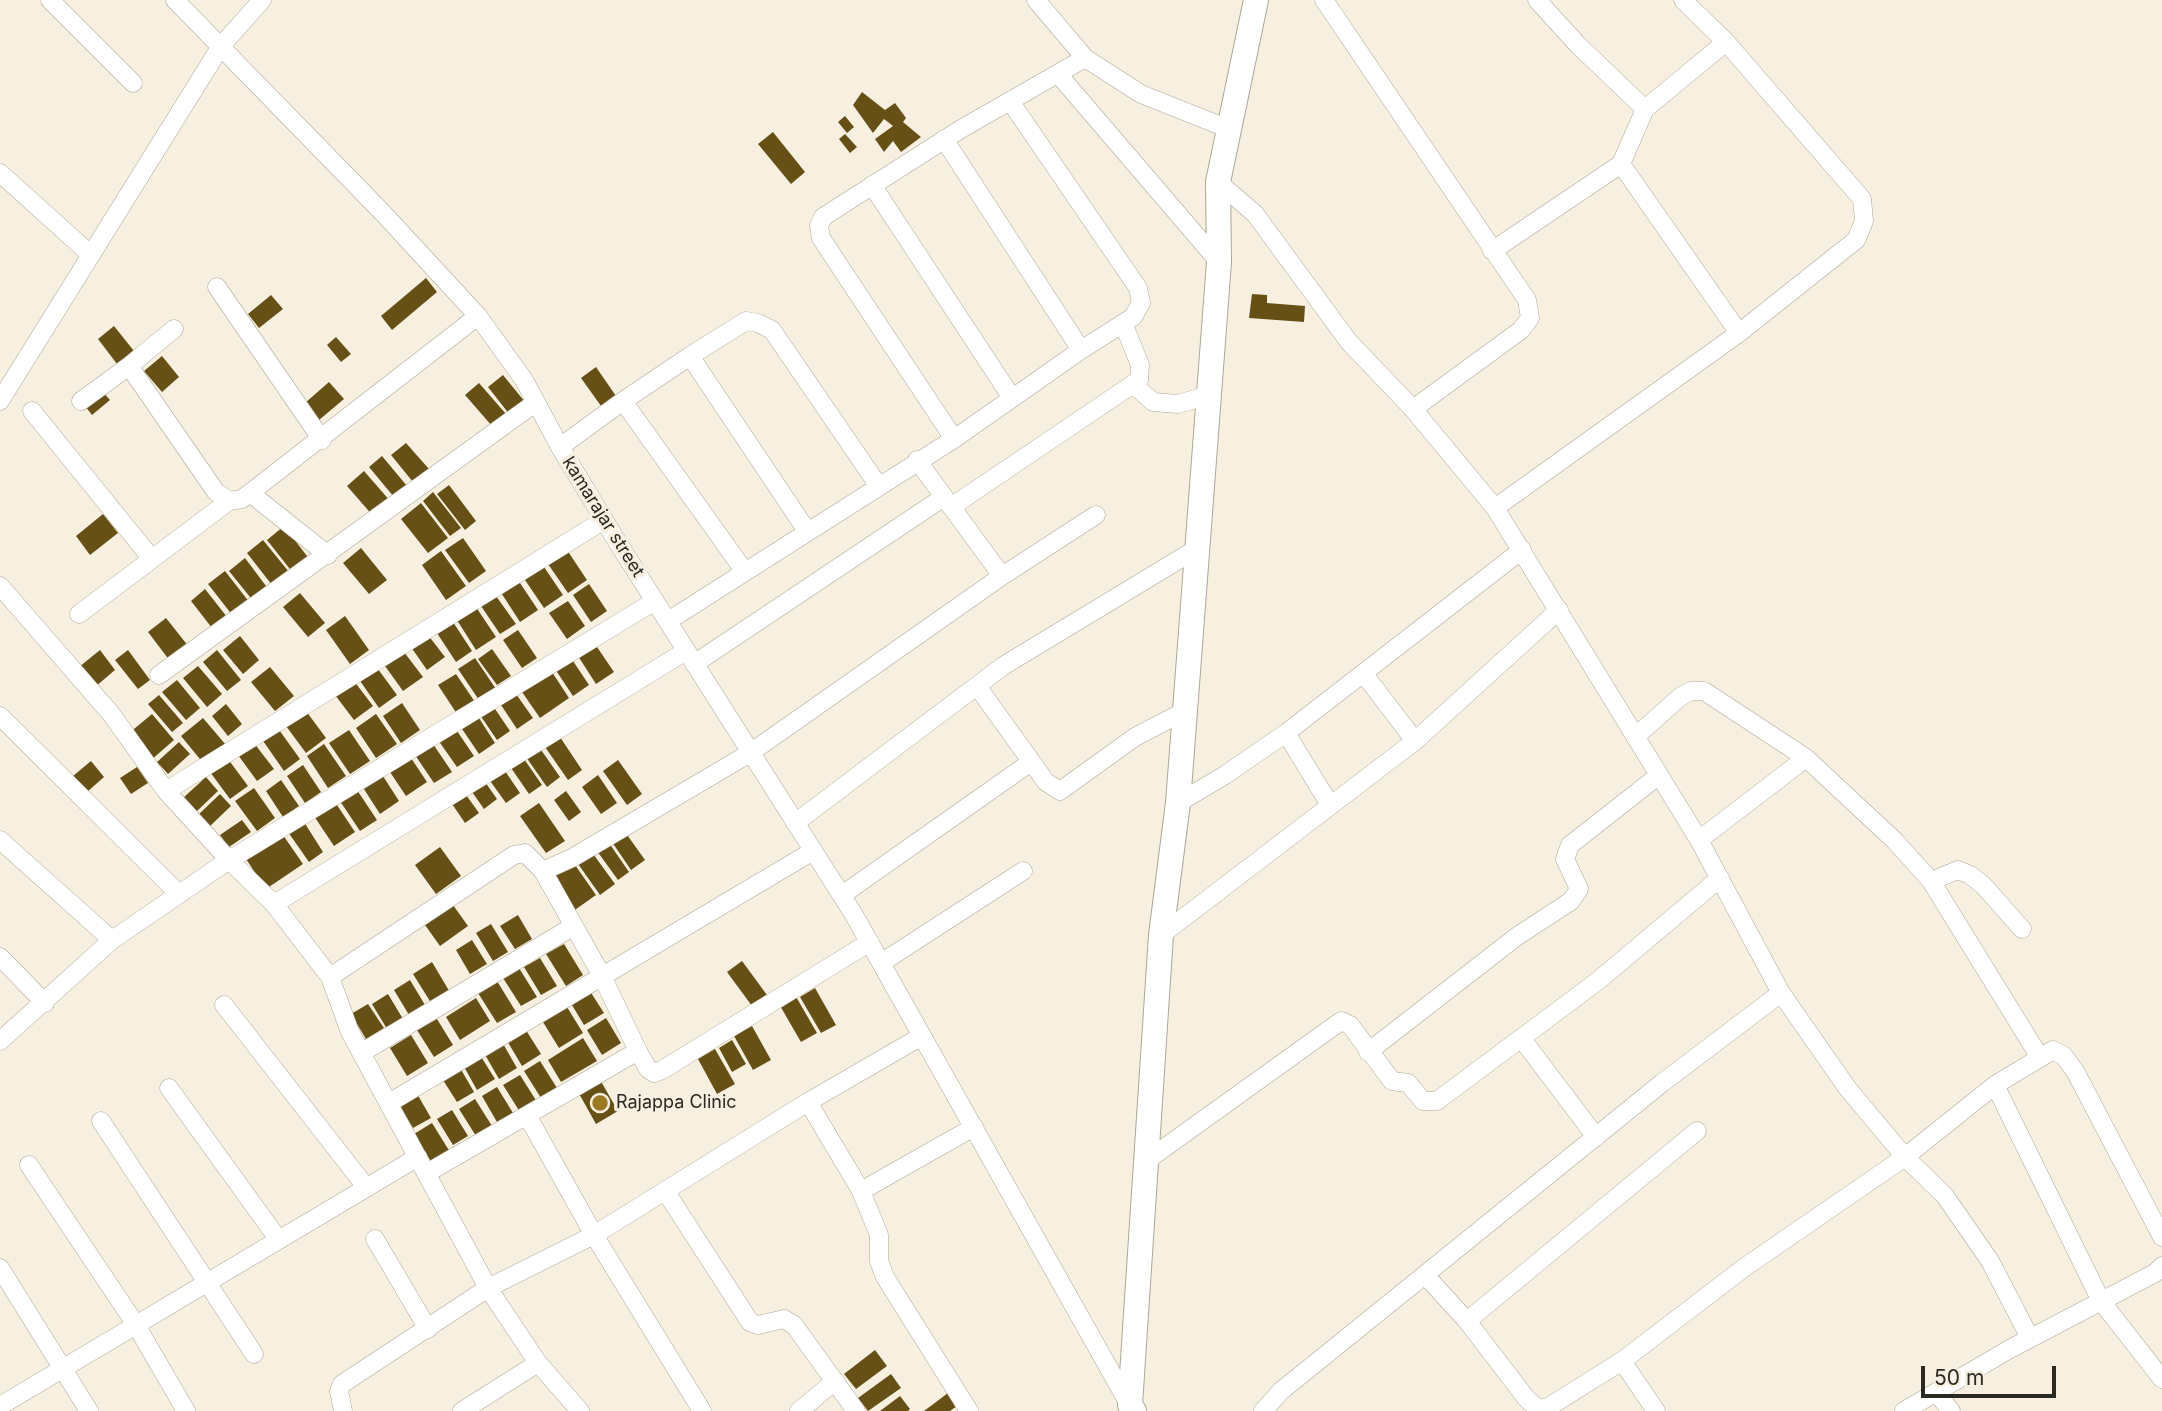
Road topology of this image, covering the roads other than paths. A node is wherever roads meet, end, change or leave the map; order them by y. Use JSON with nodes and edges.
{"nodes":[{"id":1,"x":50,"y":0,"type":"edge"},
{"id":2,"x":175,"y":0,"type":"edge"},
{"id":3,"x":262,"y":0,"type":"edge"},
{"id":4,"x":1036,"y":0,"type":"edge"},
{"id":5,"x":1256,"y":0,"type":"edge"},
{"id":6,"x":1324,"y":0,"type":"edge"},
{"id":7,"x":1537,"y":0,"type":"edge"},
{"id":8,"x":1683,"y":0,"type":"edge"},
{"id":9,"x":1726,"y":42,"type":"junction"},
{"id":10,"x":221,"y":46,"type":"junction"},
{"id":11,"x":1085,"y":58,"type":"junction"},
{"id":12,"x":1058,"y":74,"type":"junction"},
{"id":13,"x":133,"y":83,"type":"dead end"},
{"id":14,"x":1010,"y":101,"type":"junction"},
{"id":15,"x":1645,"y":109,"type":"junction"},
{"id":16,"x":1229,"y":129,"type":"junction"},
{"id":17,"x":944,"y":139,"type":"junction"},
{"id":18,"x":1621,"y":164,"type":"junction"},
{"id":19,"x":0,"y":173,"type":"edge"},
{"id":20,"x":1218,"y":182,"type":"junction"},
{"id":21,"x":872,"y":185,"type":"junction"},
{"id":22,"x":1492,"y":251,"type":"junction"},
{"id":23,"x":91,"y":255,"type":"junction"},
{"id":24,"x":1219,"y":262,"type":"junction"},
{"id":25,"x":217,"y":287,"type":"dead end"},
{"id":26,"x":478,"y":316,"type":"junction"},
{"id":27,"x":1123,"y":323,"type":"junction"},
{"id":28,"x":174,"y":329,"type":"dead end"},
{"id":29,"x":1739,"y":333,"type":"junction"},
{"id":30,"x":1081,"y":350,"type":"junction"},
{"id":31,"x":690,"y":356,"type":"junction"},
{"id":32,"x":129,"y":366,"type":"junction"},
{"id":33,"x":1134,"y":385,"type":"junction"},
{"id":34,"x":1209,"y":395,"type":"junction"},
{"id":35,"x":1013,"y":398,"type":"junction"},
{"id":36,"x":0,"y":401,"type":"edge"},
{"id":37,"x":81,"y":401,"type":"dead end"},
{"id":38,"x":623,"y":401,"type":"junction"},
{"id":39,"x":535,"y":403,"type":"junction"},
{"id":40,"x":1413,"y":409,"type":"junction"},
{"id":41,"x":32,"y":411,"type":"dead end"},
{"id":42,"x":954,"y":439,"type":"junction"},
{"id":43,"x":322,"y":440,"type":"junction"},
{"id":44,"x":560,"y":447,"type":"junction"},
{"id":45,"x":918,"y":460,"type":"junction"},
{"id":46,"x":878,"y":485,"type":"junction"},
{"id":47,"x":250,"y":493,"type":"junction"},
{"id":48,"x":229,"y":501,"type":"junction"},
{"id":49,"x":948,"y":502,"type":"junction"},
{"id":50,"x":1495,"y":508,"type":"junction"},
{"id":51,"x":1097,"y":515,"type":"dead end"},
{"id":52,"x":604,"y":520,"type":"junction"},
{"id":53,"x":807,"y":531,"type":"junction"},
{"id":54,"x":1198,"y":548,"type":"junction"},
{"id":55,"x":1522,"y":550,"type":"junction"},
{"id":56,"x":328,"y":555,"type":"junction"},
{"id":57,"x":152,"y":559,"type":"junction"},
{"id":58,"x":746,"y":572,"type":"junction"},
{"id":59,"x":1002,"y":576,"type":"junction"},
{"id":60,"x":0,"y":586,"type":"edge"},
{"id":61,"x":655,"y":601,"type":"junction"},
{"id":62,"x":1559,"y":610,"type":"junction"},
{"id":63,"x":79,"y":614,"type":"dead end"},
{"id":64,"x":668,"y":621,"type":"junction"},
{"id":65,"x":690,"y":658,"type":"junction"},
{"id":66,"x":1364,"y":674,"type":"junction"},
{"id":67,"x":159,"y":675,"type":"dead end"},
{"id":68,"x":976,"y":686,"type":"junction"},
{"id":69,"x":1185,"y":711,"type":"junction"},
{"id":70,"x":0,"y":716,"type":"edge"},
{"id":71,"x":1286,"y":733,"type":"junction"},
{"id":72,"x":1635,"y":737,"type":"junction"},
{"id":73,"x":1415,"y":741,"type":"junction"},
{"id":74,"x":750,"y":752,"type":"junction"},
{"id":75,"x":1806,"y":758,"type":"junction"},
{"id":76,"x":1031,"y":762,"type":"junction"},
{"id":77,"x":1658,"y":776,"type":"junction"},
{"id":78,"x":166,"y":791,"type":"junction"},
{"id":79,"x":1178,"y":803,"type":"junction"},
{"id":80,"x":1330,"y":804,"type":"junction"},
{"id":81,"x":795,"y":823,"type":"junction"},
{"id":82,"x":0,"y":839,"type":"edge"},
{"id":83,"x":1699,"y":839,"type":"junction"},
{"id":84,"x":813,"y":851,"type":"junction"},
{"id":85,"x":229,"y":860,"type":"junction"},
{"id":86,"x":543,"y":871,"type":"junction"},
{"id":87,"x":1023,"y":871,"type":"dead end"},
{"id":88,"x":1720,"y":878,"type":"junction"},
{"id":89,"x":1931,"y":881,"type":"junction"},
{"id":90,"x":179,"y":894,"type":"junction"},
{"id":91,"x":842,"y":895,"type":"junction"},
{"id":92,"x":274,"y":904,"type":"junction"},
{"id":93,"x":574,"y":926,"type":"junction"},
{"id":94,"x":2022,"y":929,"type":"dead end"},
{"id":95,"x":1161,"y":936,"type":"junction"},
{"id":96,"x":112,"y":940,"type":"junction"},
{"id":97,"x":870,"y":942,"type":"junction"},
{"id":98,"x":0,"y":957,"type":"edge"},
{"id":99,"x":881,"y":963,"type":"junction"},
{"id":100,"x":602,"y":976,"type":"junction"},
{"id":101,"x":330,"y":978,"type":"junction"},
{"id":102,"x":1782,"y":993,"type":"junction"},
{"id":103,"x":45,"y":1003,"type":"junction"},
{"id":104,"x":224,"y":1005,"type":"dead end"},
{"id":105,"x":922,"y":1036,"type":"junction"},
{"id":106,"x":1522,"y":1039,"type":"junction"},
{"id":107,"x":0,"y":1041,"type":"edge"},
{"id":108,"x":638,"y":1051,"type":"junction"},
{"id":109,"x":1368,"y":1052,"type":"junction"},
{"id":110,"x":361,"y":1053,"type":"junction"},
{"id":111,"x":2039,"y":1056,"type":"junction"},
{"id":112,"x":1995,"y":1085,"type":"junction"},
{"id":113,"x":169,"y":1087,"type":"dead end"},
{"id":114,"x":808,"y":1101,"type":"junction"},
{"id":115,"x":389,"y":1103,"type":"junction"},
{"id":116,"x":528,"y":1116,"type":"junction"},
{"id":117,"x":101,"y":1121,"type":"dead end"},
{"id":118,"x":974,"y":1127,"type":"junction"},
{"id":119,"x":1697,"y":1131,"type":"dead end"},
{"id":120,"x":1595,"y":1137,"type":"junction"},
{"id":121,"x":418,"y":1157,"type":"junction"},
{"id":122,"x":1905,"y":1157,"type":"junction"},
{"id":123,"x":1146,"y":1161,"type":"junction"},
{"id":124,"x":29,"y":1164,"type":"dead end"},
{"id":125,"x":427,"y":1173,"type":"junction"},
{"id":126,"x":366,"y":1187,"type":"junction"},
{"id":127,"x":861,"y":1191,"type":"junction"},
{"id":128,"x":666,"y":1192,"type":"junction"},
{"id":129,"x":594,"y":1235,"type":"junction"},
{"id":130,"x":2162,"y":1237,"type":"edge"},
{"id":131,"x":375,"y":1239,"type":"dead end"},
{"id":132,"x":278,"y":1240,"type":"junction"},
{"id":133,"x":2162,"y":1266,"type":"edge"},
{"id":134,"x":0,"y":1268,"type":"edge"},
{"id":135,"x":1425,"y":1275,"type":"junction"},
{"id":136,"x":207,"y":1282,"type":"junction"},
{"id":137,"x":488,"y":1288,"type":"junction"},
{"id":138,"x":2101,"y":1301,"type":"junction"},
{"id":139,"x":1468,"y":1321,"type":"junction"},
{"id":140,"x":136,"y":1325,"type":"junction"},
{"id":141,"x":428,"y":1329,"type":"junction"},
{"id":142,"x":2030,"y":1338,"type":"junction"},
{"id":143,"x":254,"y":1354,"type":"dead end"},
{"id":144,"x":1622,"y":1361,"type":"junction"},
{"id":145,"x":538,"y":1363,"type":"junction"},
{"id":146,"x":64,"y":1368,"type":"junction"},
{"id":147,"x":2162,"y":1380,"type":"edge"},
{"id":148,"x":835,"y":1381,"type":"junction"},
{"id":149,"x":1937,"y":1392,"type":"junction"},
{"id":150,"x":0,"y":1406,"type":"edge"},
{"id":151,"x":1132,"y":1408,"type":"edge"},
{"id":152,"x":89,"y":1411,"type":"edge"},
{"id":153,"x":186,"y":1411,"type":"edge"},
{"id":154,"x":343,"y":1411,"type":"edge"},
{"id":155,"x":462,"y":1411,"type":"edge"},
{"id":156,"x":580,"y":1411,"type":"edge"},
{"id":157,"x":702,"y":1411,"type":"edge"},
{"id":158,"x":799,"y":1411,"type":"edge"},
{"id":159,"x":856,"y":1411,"type":"edge"},
{"id":160,"x":969,"y":1411,"type":"edge"},
{"id":161,"x":1263,"y":1411,"type":"edge"},
{"id":162,"x":1656,"y":1411,"type":"edge"},
{"id":163,"x":1904,"y":1411,"type":"edge"},
{"id":164,"x":1951,"y":1411,"type":"edge"}],
"edges":[{"from":1,"to":13,"type":"street"},
{"from":2,"to":10,"type":"street","name":"kamarajar street"},
{"from":3,"to":10,"type":"street"},
{"from":4,"to":11,"type":"street"},
{"from":5,"to":16,"type":"main road"},
{"from":6,"to":22,"type":"street"},
{"from":7,"to":15,"type":"street"},
{"from":8,"to":9,"type":"street"},
{"from":9,"to":15,"type":"street"},
{"from":9,"to":29,"type":"street"},
{"from":10,"to":23,"type":"street"},
{"from":10,"to":26,"type":"street","name":"kamarajar street"},
{"from":11,"to":12,"type":"street"},
{"from":11,"to":16,"type":"street"},
{"from":12,"to":14,"type":"street"},
{"from":12,"to":24,"type":"street"},
{"from":14,"to":17,"type":"street"},
{"from":14,"to":27,"type":"street"},
{"from":15,"to":18,"type":"street"},
{"from":16,"to":20,"type":"main road"},
{"from":17,"to":21,"type":"street"},
{"from":17,"to":30,"type":"street"},
{"from":18,"to":22,"type":"street"},
{"from":18,"to":29,"type":"street"},
{"from":19,"to":23,"type":"street"},
{"from":20,"to":24,"type":"main road"},
{"from":20,"to":40,"type":"street"},
{"from":21,"to":35,"type":"street"},
{"from":21,"to":42,"type":"street"},
{"from":22,"to":40,"type":"street"},
{"from":23,"to":36,"type":"street"},
{"from":24,"to":34,"type":"main road"},
{"from":25,"to":43,"type":"street"},
{"from":26,"to":39,"type":"street","name":"kamarajar street"},
{"from":26,"to":43,"type":"street"},
{"from":27,"to":30,"type":"street"},
{"from":27,"to":33,"type":"street"},
{"from":28,"to":32,"type":"street"},
{"from":29,"to":50,"type":"street"},
{"from":30,"to":35,"type":"street"},
{"from":31,"to":38,"type":"street"},
{"from":31,"to":46,"type":"street"},
{"from":31,"to":53,"type":"street"},
{"from":32,"to":37,"type":"street"},
{"from":32,"to":48,"type":"street"},
{"from":33,"to":34,"type":"street"},
{"from":33,"to":49,"type":"street"},
{"from":34,"to":54,"type":"main road"},
{"from":35,"to":42,"type":"street"},
{"from":38,"to":44,"type":"street"},
{"from":38,"to":58,"type":"street"},
{"from":39,"to":44,"type":"street","name":"kamarajar street"},
{"from":39,"to":56,"type":"street"},
{"from":40,"to":50,"type":"street"},
{"from":41,"to":57,"type":"street"},
{"from":42,"to":45,"type":"street"},
{"from":43,"to":47,"type":"street"},
{"from":44,"to":52,"type":"street","name":"kamarajar street"},
{"from":45,"to":46,"type":"street"},
{"from":45,"to":49,"type":"street"},
{"from":46,"to":53,"type":"street"},
{"from":47,"to":48,"type":"street"},
{"from":47,"to":56,"type":"street"},
{"from":48,"to":57,"type":"street"},
{"from":49,"to":59,"type":"street"},
{"from":49,"to":65,"type":"street"},
{"from":50,"to":55,"type":"street"},
{"from":51,"to":59,"type":"street"},
{"from":52,"to":61,"type":"street","name":"kamarajar street"},
{"from":52,"to":78,"type":"street"},
{"from":53,"to":58,"type":"street"},
{"from":54,"to":68,"type":"street"},
{"from":54,"to":69,"type":"main road"},
{"from":55,"to":62,"type":"street"},
{"from":55,"to":66,"type":"street"},
{"from":56,"to":67,"type":"street"},
{"from":57,"to":63,"type":"street"},
{"from":58,"to":64,"type":"street"},
{"from":59,"to":74,"type":"street"},
{"from":60,"to":78,"type":"street"},
{"from":61,"to":64,"type":"street","name":"kamarajar street"},
{"from":61,"to":85,"type":"street"},
{"from":62,"to":72,"type":"street"},
{"from":62,"to":73,"type":"street"},
{"from":64,"to":65,"type":"street","name":"kamarajar street"},
{"from":65,"to":74,"type":"street","name":"kamarajar street"},
{"from":65,"to":92,"type":"street"},
{"from":66,"to":71,"type":"street"},
{"from":66,"to":73,"type":"street"},
{"from":68,"to":76,"type":"street"},
{"from":68,"to":81,"type":"street"},
{"from":69,"to":76,"type":"street"},
{"from":69,"to":79,"type":"main road"},
{"from":70,"to":90,"type":"street"},
{"from":71,"to":79,"type":"street"},
{"from":71,"to":80,"type":"street"},
{"from":72,"to":75,"type":"street"},
{"from":72,"to":77,"type":"street"},
{"from":73,"to":80,"type":"street"},
{"from":74,"to":81,"type":"street","name":"kamarajar street"},
{"from":74,"to":86,"type":"street"},
{"from":75,"to":83,"type":"street"},
{"from":75,"to":89,"type":"street"},
{"from":76,"to":91,"type":"street"},
{"from":77,"to":83,"type":"street"},
{"from":77,"to":109,"type":"street"},
{"from":78,"to":85,"type":"street"},
{"from":79,"to":95,"type":"main road"},
{"from":80,"to":95,"type":"street"},
{"from":81,"to":84,"type":"street","name":"kamarajar street"},
{"from":82,"to":96,"type":"street"},
{"from":83,"to":88,"type":"street"},
{"from":84,"to":91,"type":"street","name":"kamarajar street"},
{"from":84,"to":100,"type":"street"},
{"from":85,"to":90,"type":"street"},
{"from":85,"to":92,"type":"street"},
{"from":86,"to":93,"type":"street"},
{"from":86,"to":101,"type":"street"},
{"from":87,"to":99,"type":"street"},
{"from":88,"to":102,"type":"street"},
{"from":88,"to":106,"type":"street"},
{"from":89,"to":94,"type":"street"},
{"from":89,"to":111,"type":"street"},
{"from":90,"to":96,"type":"street"},
{"from":91,"to":97,"type":"street","name":"kamarajar street"},
{"from":92,"to":101,"type":"street"},
{"from":93,"to":100,"type":"street"},
{"from":93,"to":110,"type":"street"},
{"from":95,"to":123,"type":"main road"},
{"from":96,"to":103,"type":"street"},
{"from":97,"to":99,"type":"street","name":"kamarajar street"},
{"from":97,"to":108,"type":"street"},
{"from":98,"to":103,"type":"street"},
{"from":99,"to":105,"type":"street","name":"kamarajar street"},
{"from":100,"to":108,"type":"street"},
{"from":100,"to":115,"type":"street"},
{"from":101,"to":110,"type":"street"},
{"from":102,"to":120,"type":"street"},
{"from":102,"to":122,"type":"street"},
{"from":103,"to":107,"type":"street"},
{"from":104,"to":126,"type":"street"},
{"from":105,"to":114,"type":"street"},
{"from":105,"to":118,"type":"street","name":"kamarajar street"},
{"from":106,"to":109,"type":"street"},
{"from":106,"to":120,"type":"street"},
{"from":108,"to":116,"type":"street"},
{"from":109,"to":123,"type":"street"},
{"from":110,"to":115,"type":"street"},
{"from":111,"to":112,"type":"street"},
{"from":111,"to":130,"type":"street"},
{"from":112,"to":122,"type":"street"},
{"from":112,"to":138,"type":"street"},
{"from":113,"to":132,"type":"street"},
{"from":114,"to":127,"type":"street"},
{"from":114,"to":128,"type":"street"},
{"from":115,"to":121,"type":"street"},
{"from":116,"to":125,"type":"street"},
{"from":116,"to":129,"type":"street"},
{"from":117,"to":136,"type":"street"},
{"from":118,"to":127,"type":"street"},
{"from":118,"to":151,"type":"street","name":"kamarajar street"},
{"from":119,"to":139,"type":"street"},
{"from":120,"to":135,"type":"street"},
{"from":121,"to":125,"type":"street"},
{"from":121,"to":126,"type":"street"},
{"from":122,"to":142,"type":"street"},
{"from":122,"to":144,"type":"street"},
{"from":123,"to":151,"type":"main road"},
{"from":124,"to":140,"type":"street"},
{"from":125,"to":137,"type":"street"},
{"from":126,"to":132,"type":"street"},
{"from":127,"to":160,"type":"street"},
{"from":128,"to":129,"type":"street"},
{"from":128,"to":148,"type":"street"},
{"from":129,"to":137,"type":"street"},
{"from":129,"to":157,"type":"street"},
{"from":131,"to":141,"type":"street"},
{"from":132,"to":136,"type":"street"},
{"from":133,"to":138,"type":"street"},
{"from":134,"to":146,"type":"street"},
{"from":135,"to":139,"type":"street"},
{"from":135,"to":161,"type":"street"},
{"from":136,"to":140,"type":"street"},
{"from":136,"to":143,"type":"street"},
{"from":137,"to":141,"type":"street"},
{"from":137,"to":145,"type":"street"},
{"from":138,"to":142,"type":"street"},
{"from":138,"to":147,"type":"street"},
{"from":139,"to":144,"type":"street"},
{"from":140,"to":146,"type":"street"},
{"from":140,"to":153,"type":"street"},
{"from":141,"to":154,"type":"street"},
{"from":142,"to":149,"type":"street"},
{"from":144,"to":162,"type":"street"},
{"from":145,"to":155,"type":"street"},
{"from":145,"to":156,"type":"street"},
{"from":146,"to":150,"type":"street"},
{"from":146,"to":152,"type":"street"},
{"from":148,"to":158,"type":"street"},
{"from":148,"to":159,"type":"street"},
{"from":149,"to":163,"type":"street"},
{"from":149,"to":164,"type":"street"}]}
